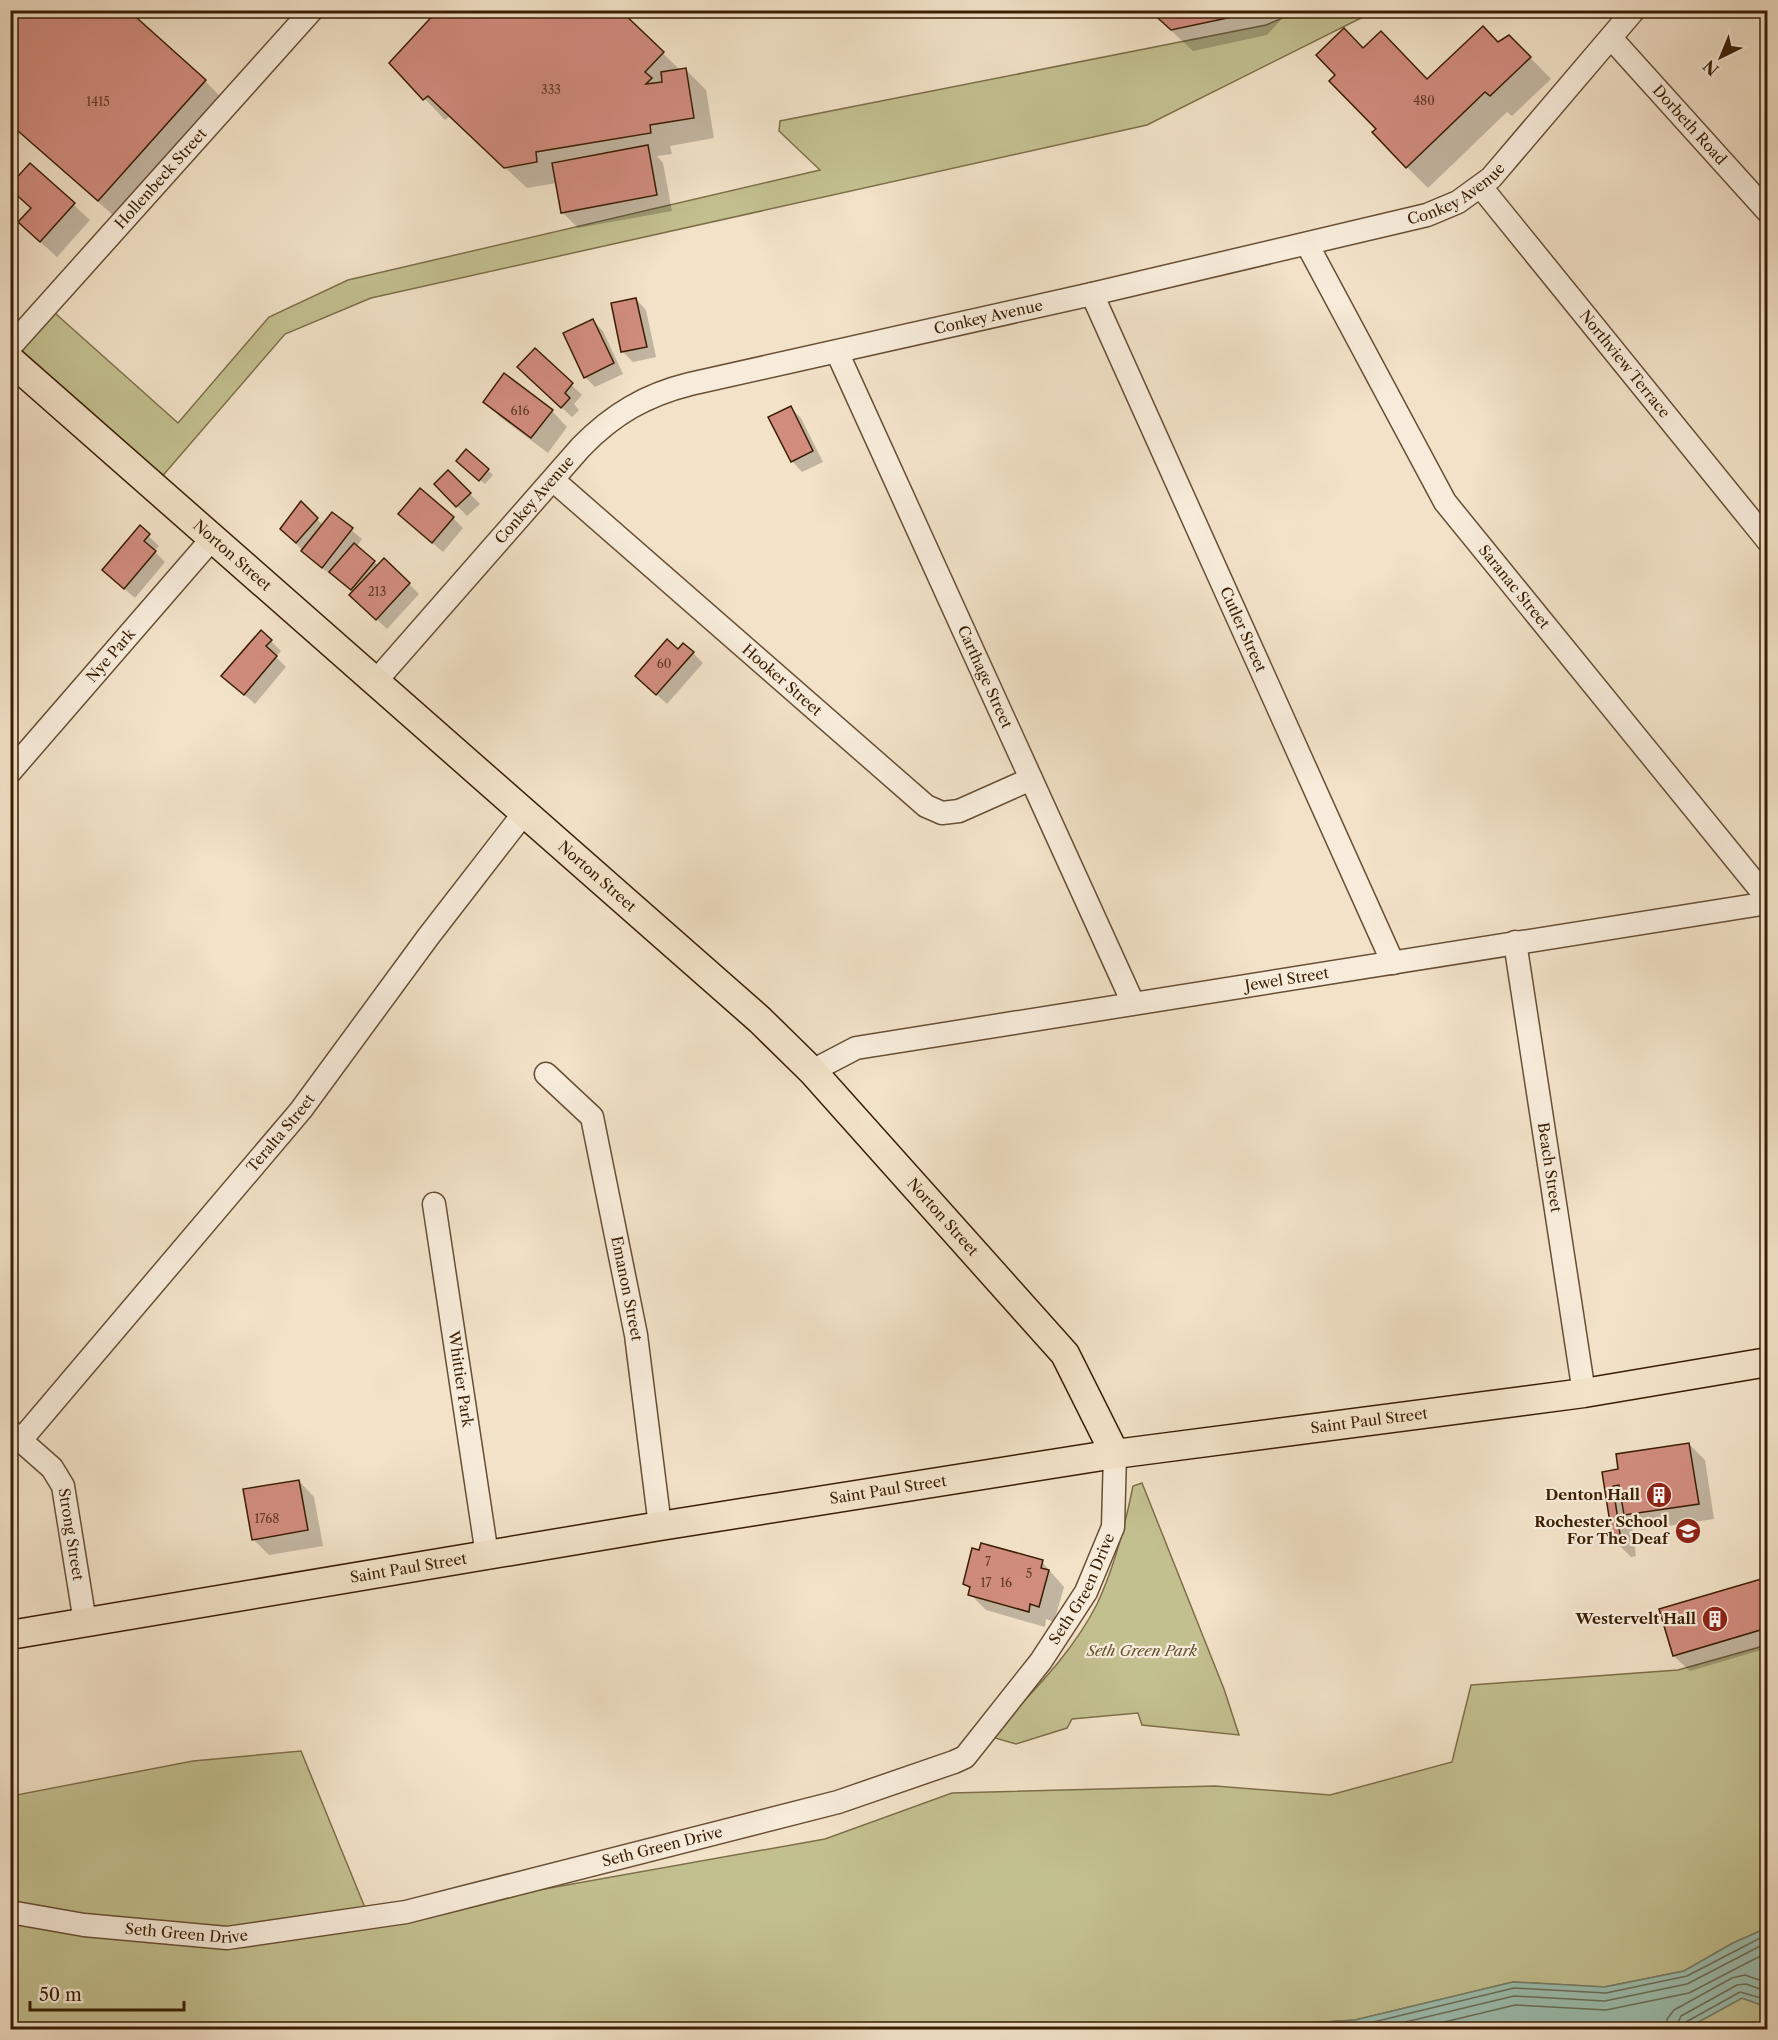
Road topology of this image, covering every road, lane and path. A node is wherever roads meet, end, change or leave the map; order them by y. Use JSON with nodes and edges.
{"nodes":[{"id":1,"x":312,"y":10,"type":"edge"},
{"id":2,"x":1634,"y":10,"type":"edge"},
{"id":3,"x":1611,"y":38,"type":"junction"},
{"id":4,"x":1481,"y":187,"type":"junction"},
{"id":5,"x":1767,"y":212,"type":"edge"},
{"id":6,"x":1307,"y":244,"type":"junction"},
{"id":7,"x":1092,"y":294,"type":"junction"},
{"id":8,"x":10,"y":347,"type":"edge"},
{"id":9,"x":837,"y":352,"type":"junction"},
{"id":10,"x":10,"y":360,"type":"edge"},
{"id":11,"x":553,"y":480,"type":"junction"},
{"id":12,"x":212,"y":540,"type":"junction"},
{"id":13,"x":1767,"y":541,"type":"edge"},
{"id":14,"x":375,"y":682,"type":"junction"},
{"id":15,"x":10,"y":772,"type":"edge"},
{"id":16,"x":1031,"y":779,"type":"junction"},
{"id":17,"x":524,"y":813,"type":"junction"},
{"id":18,"x":1767,"y":901,"type":"edge"},
{"id":19,"x":1515,"y":942,"type":"junction"},
{"id":20,"x":1393,"y":963,"type":"junction"},
{"id":21,"x":1133,"y":1003,"type":"junction"},
{"id":22,"x":812,"y":1071,"type":"junction"},
{"id":23,"x":546,"y":1074,"type":"dead end"},
{"id":24,"x":434,"y":1204,"type":"dead end"},
{"id":25,"x":1767,"y":1362,"type":"edge"},
{"id":26,"x":1584,"y":1392,"type":"junction"},
{"id":27,"x":16,"y":1435,"type":"edge"},
{"id":28,"x":1115,"y":1454,"type":"junction"},
{"id":29,"x":660,"y":1526,"type":"junction"},
{"id":30,"x":487,"y":1554,"type":"junction"},
{"id":31,"x":85,"y":1622,"type":"junction"},
{"id":32,"x":10,"y":1635,"type":"edge"},
{"id":33,"x":10,"y":1912,"type":"edge"}],
"edges":[{"from":1,"to":8,"type":"street","name":"Hollenbeck Street"},
{"from":2,"to":3,"type":"street","name":"Conkey Avenue"},
{"from":3,"to":4,"type":"street","name":"Conkey Avenue"},
{"from":3,"to":5,"type":"street","name":"Dorbeth Road"},
{"from":4,"to":6,"type":"street","name":"Conkey Avenue"},
{"from":4,"to":13,"type":"street","name":"Northview Terrace"},
{"from":6,"to":7,"type":"street","name":"Conkey Avenue"},
{"from":6,"to":18,"type":"street","name":"Saranac Street"},
{"from":7,"to":9,"type":"street","name":"Conkey Avenue"},
{"from":7,"to":20,"type":"street","name":"Cutler Street"},
{"from":9,"to":11,"type":"street","name":"Conkey Avenue"},
{"from":9,"to":16,"type":"street","name":"Carthage Street"},
{"from":10,"to":12,"type":"main road","name":"Norton Street"},
{"from":11,"to":14,"type":"street","name":"Conkey Avenue"},
{"from":11,"to":16,"type":"street","name":"Hooker Street"},
{"from":12,"to":14,"type":"main road","name":"Norton Street"},
{"from":12,"to":15,"type":"street","name":"Nye Park"},
{"from":14,"to":17,"type":"main road","name":"Norton Street"},
{"from":16,"to":21,"type":"street","name":"Carthage Street"},
{"from":17,"to":22,"type":"main road","name":"Norton Street"},
{"from":17,"to":27,"type":"street","name":"Teralta Street"},
{"from":18,"to":19,"type":"street","name":"Jewel Street"},
{"from":19,"to":20,"type":"street","name":"Jewel Street"},
{"from":19,"to":26,"type":"street","name":"Beach Street"},
{"from":20,"to":21,"type":"street","name":"Jewel Street"},
{"from":21,"to":22,"type":"street","name":"Jewel Street"},
{"from":22,"to":28,"type":"main road","name":"Norton Street"},
{"from":23,"to":29,"type":"street","name":"Emanon Street"},
{"from":24,"to":30,"type":"street","name":"Whittier Park"},
{"from":25,"to":26,"type":"main road","name":"Saint Paul Street"},
{"from":26,"to":28,"type":"main road","name":"Saint Paul Street"},
{"from":27,"to":31,"type":"street","name":"Strong Street"},
{"from":28,"to":29,"type":"main road","name":"Saint Paul Street"},
{"from":28,"to":33,"type":"street","name":"Seth Green Drive"},
{"from":29,"to":30,"type":"main road","name":"Saint Paul Street"},
{"from":30,"to":31,"type":"main road","name":"Saint Paul Street"},
{"from":31,"to":32,"type":"main road","name":"Saint Paul Street"}]}
